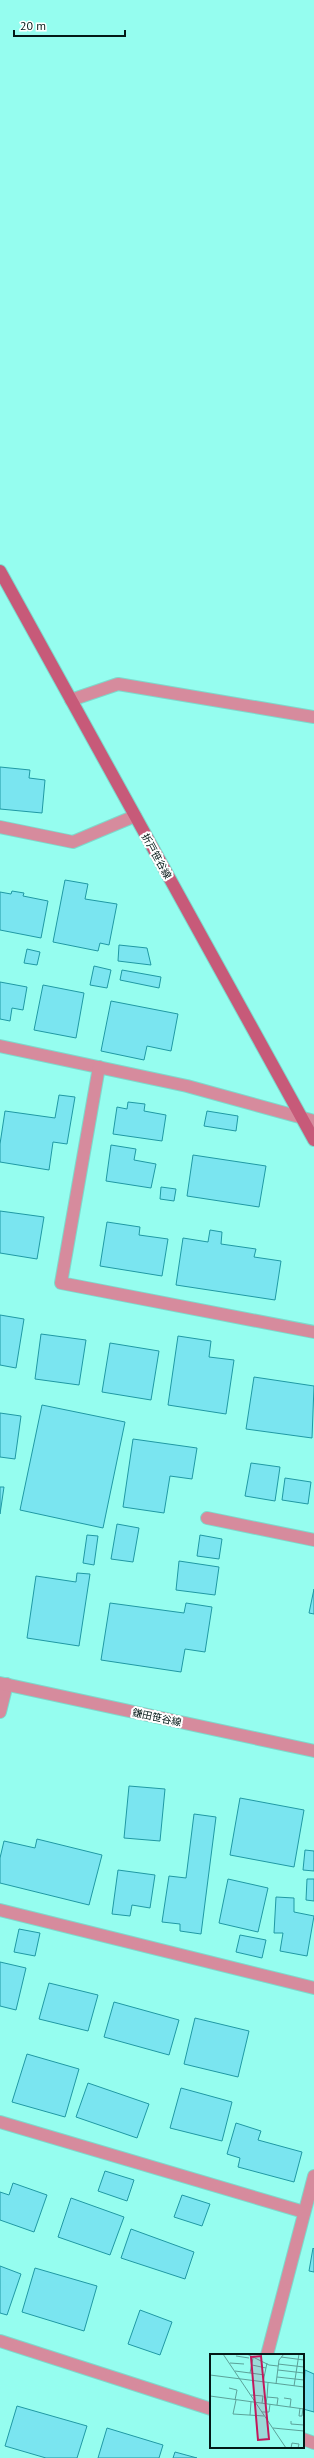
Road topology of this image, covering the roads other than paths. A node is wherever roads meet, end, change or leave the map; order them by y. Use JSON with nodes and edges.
{"nodes":[{"id":1,"x":0,"y":571,"type":"edge"},
{"id":2,"x":71,"y":700,"type":"junction"},
{"id":3,"x":314,"y":717,"type":"edge"},
{"id":4,"x":135,"y":816,"type":"junction"},
{"id":5,"x":0,"y":827,"type":"edge"},
{"id":6,"x":0,"y":1046,"type":"edge"},
{"id":7,"x":98,"y":1067,"type":"junction"},
{"id":8,"x":308,"y":1120,"type":"edge"},
{"id":9,"x":314,"y":1140,"type":"edge"},
{"id":10,"x":314,"y":1332,"type":"edge"},
{"id":11,"x":207,"y":1518,"type":"dead end"},
{"id":12,"x":314,"y":1540,"type":"edge"},
{"id":13,"x":3,"y":1684,"type":"edge"},
{"id":14,"x":0,"y":1712,"type":"edge"},
{"id":15,"x":314,"y":1751,"type":"edge"},
{"id":16,"x":0,"y":1910,"type":"edge"},
{"id":17,"x":314,"y":1988,"type":"edge"},
{"id":18,"x":0,"y":2122,"type":"edge"},
{"id":19,"x":314,"y":2176,"type":"edge"},
{"id":20,"x":304,"y":2212,"type":"junction"},
{"id":21,"x":0,"y":2341,"type":"edge"},
{"id":22,"x":267,"y":2354,"type":"edge"},
{"id":23,"x":210,"y":2409,"type":"edge"},
{"id":24,"x":304,"y":2439,"type":"edge"},
{"id":25,"x":314,"y":2443,"type":"edge"}],
"edges":[{"from":1,"to":2,"type":"main road","name":"折戸笹谷線"},
{"from":2,"to":3,"type":"street"},
{"from":2,"to":4,"type":"main road","name":"折戸笹谷線"},
{"from":4,"to":5,"type":"street"},
{"from":4,"to":8,"type":"main road","name":"折戸笹谷線"},
{"from":6,"to":7,"type":"street"},
{"from":7,"to":8,"type":"street"},
{"from":7,"to":10,"type":"street"},
{"from":8,"to":9,"type":"main road","name":"折戸笹谷線"},
{"from":11,"to":12,"type":"street"},
{"from":13,"to":14,"type":"street"},
{"from":13,"to":15,"type":"street","name":"鎌田笹谷線"},
{"from":16,"to":17,"type":"street"},
{"from":18,"to":20,"type":"street"},
{"from":19,"to":20,"type":"street"},
{"from":20,"to":22,"type":"street"},
{"from":21,"to":23,"type":"street"},
{"from":24,"to":25,"type":"street"}]}
